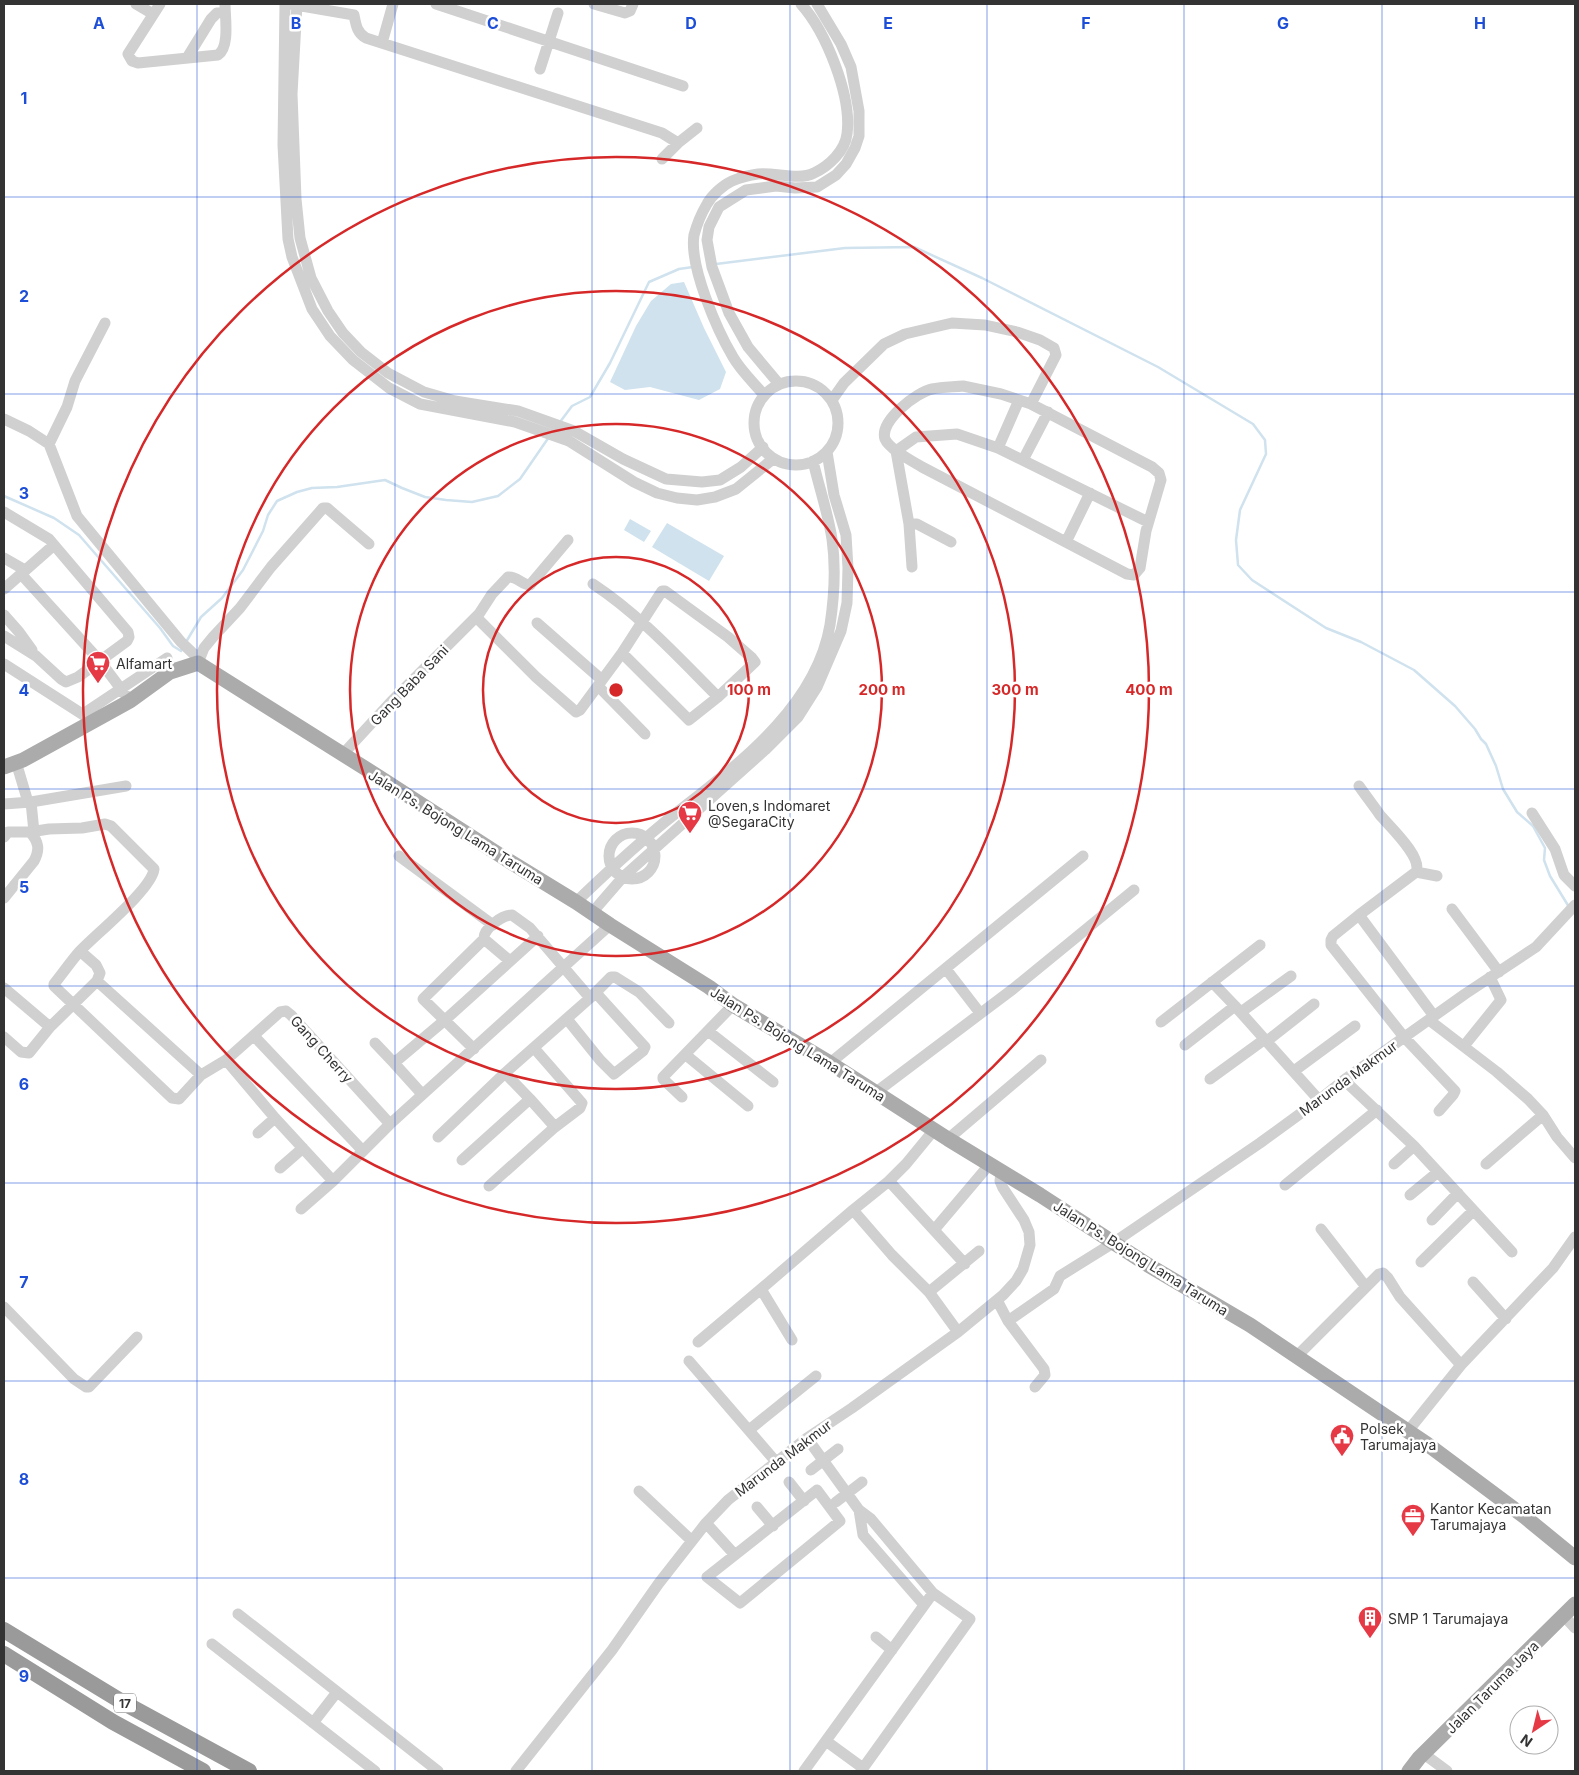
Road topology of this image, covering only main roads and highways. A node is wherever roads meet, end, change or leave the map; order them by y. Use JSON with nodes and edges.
{"nodes":[{"id":1,"x":10,"y":765,"type":"edge"},
{"id":2,"x":1575,"y":1558,"type":"edge"},
{"id":3,"x":1575,"y":1604,"type":"edge"},
{"id":4,"x":4,"y":1630,"type":"edge"},
{"id":5,"x":4,"y":1654,"type":"edge"},
{"id":6,"x":203,"y":1771,"type":"edge"},
{"id":7,"x":249,"y":1771,"type":"edge"},
{"id":8,"x":1409,"y":1771,"type":"edge"}],
"edges":[{"from":1,"to":2,"type":"main road","name":"Jalan Ps. Bojong Lama Taruma"},
{"from":3,"to":8,"type":"main road","name":"Jalan Taruma Jaya"},
{"from":4,"to":7,"type":"highway","number":"17"},
{"from":5,"to":6,"type":"highway","number":"17"}]}
